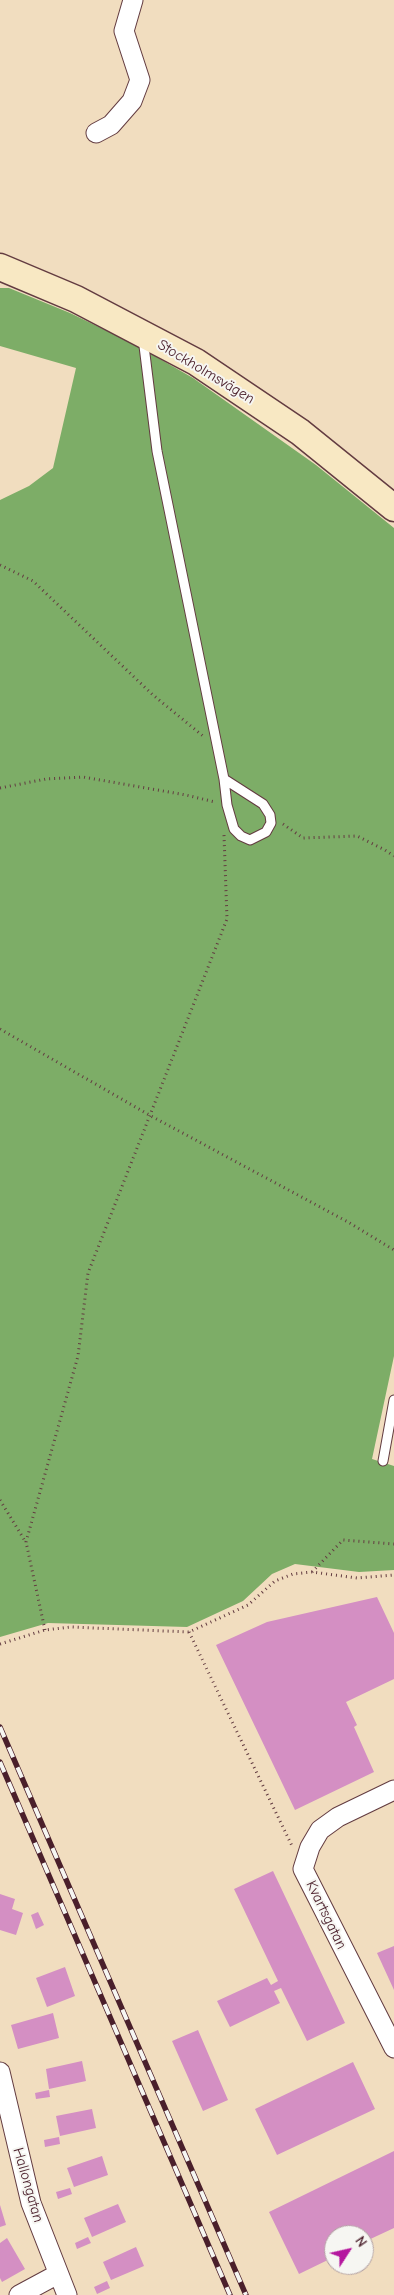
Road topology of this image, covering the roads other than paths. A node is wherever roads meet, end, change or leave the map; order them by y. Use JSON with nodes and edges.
{"nodes":[{"id":1,"x":133,"y":0,"type":"edge"},
{"id":2,"x":96,"y":133,"type":"dead end"},
{"id":3,"x":0,"y":267,"type":"edge"},
{"id":4,"x":142,"y":333,"type":"junction"},
{"id":5,"x":394,"y":508,"type":"edge"},
{"id":6,"x":224,"y":779,"type":"junction"},
{"id":7,"x":394,"y":1400,"type":"edge"},
{"id":8,"x":383,"y":1461,"type":"dead end"},
{"id":9,"x":394,"y":1790,"type":"edge"},
{"id":10,"x":394,"y":2048,"type":"edge"},
{"id":11,"x":0,"y":2072,"type":"edge"},
{"id":12,"x":58,"y":2274,"type":"junction"},
{"id":13,"x":19,"y":2295,"type":"edge"},
{"id":14,"x":67,"y":2295,"type":"edge"}],
"edges":[{"from":1,"to":2,"type":"street"},
{"from":3,"to":4,"type":"main road","name":"Stockholmsvägen"},
{"from":4,"to":5,"type":"main road","name":"Stockholmsvägen"},
{"from":4,"to":6,"type":"lane"},
{"from":6,"to":6,"type":"lane"},
{"from":7,"to":8,"type":"lane"},
{"from":9,"to":10,"type":"street","name":"Kvartsgatan"},
{"from":11,"to":12,"type":"street","name":"Hallongatan"},
{"from":12,"to":13,"type":"street"},
{"from":12,"to":14,"type":"street","name":"Hallongatan"}]}
